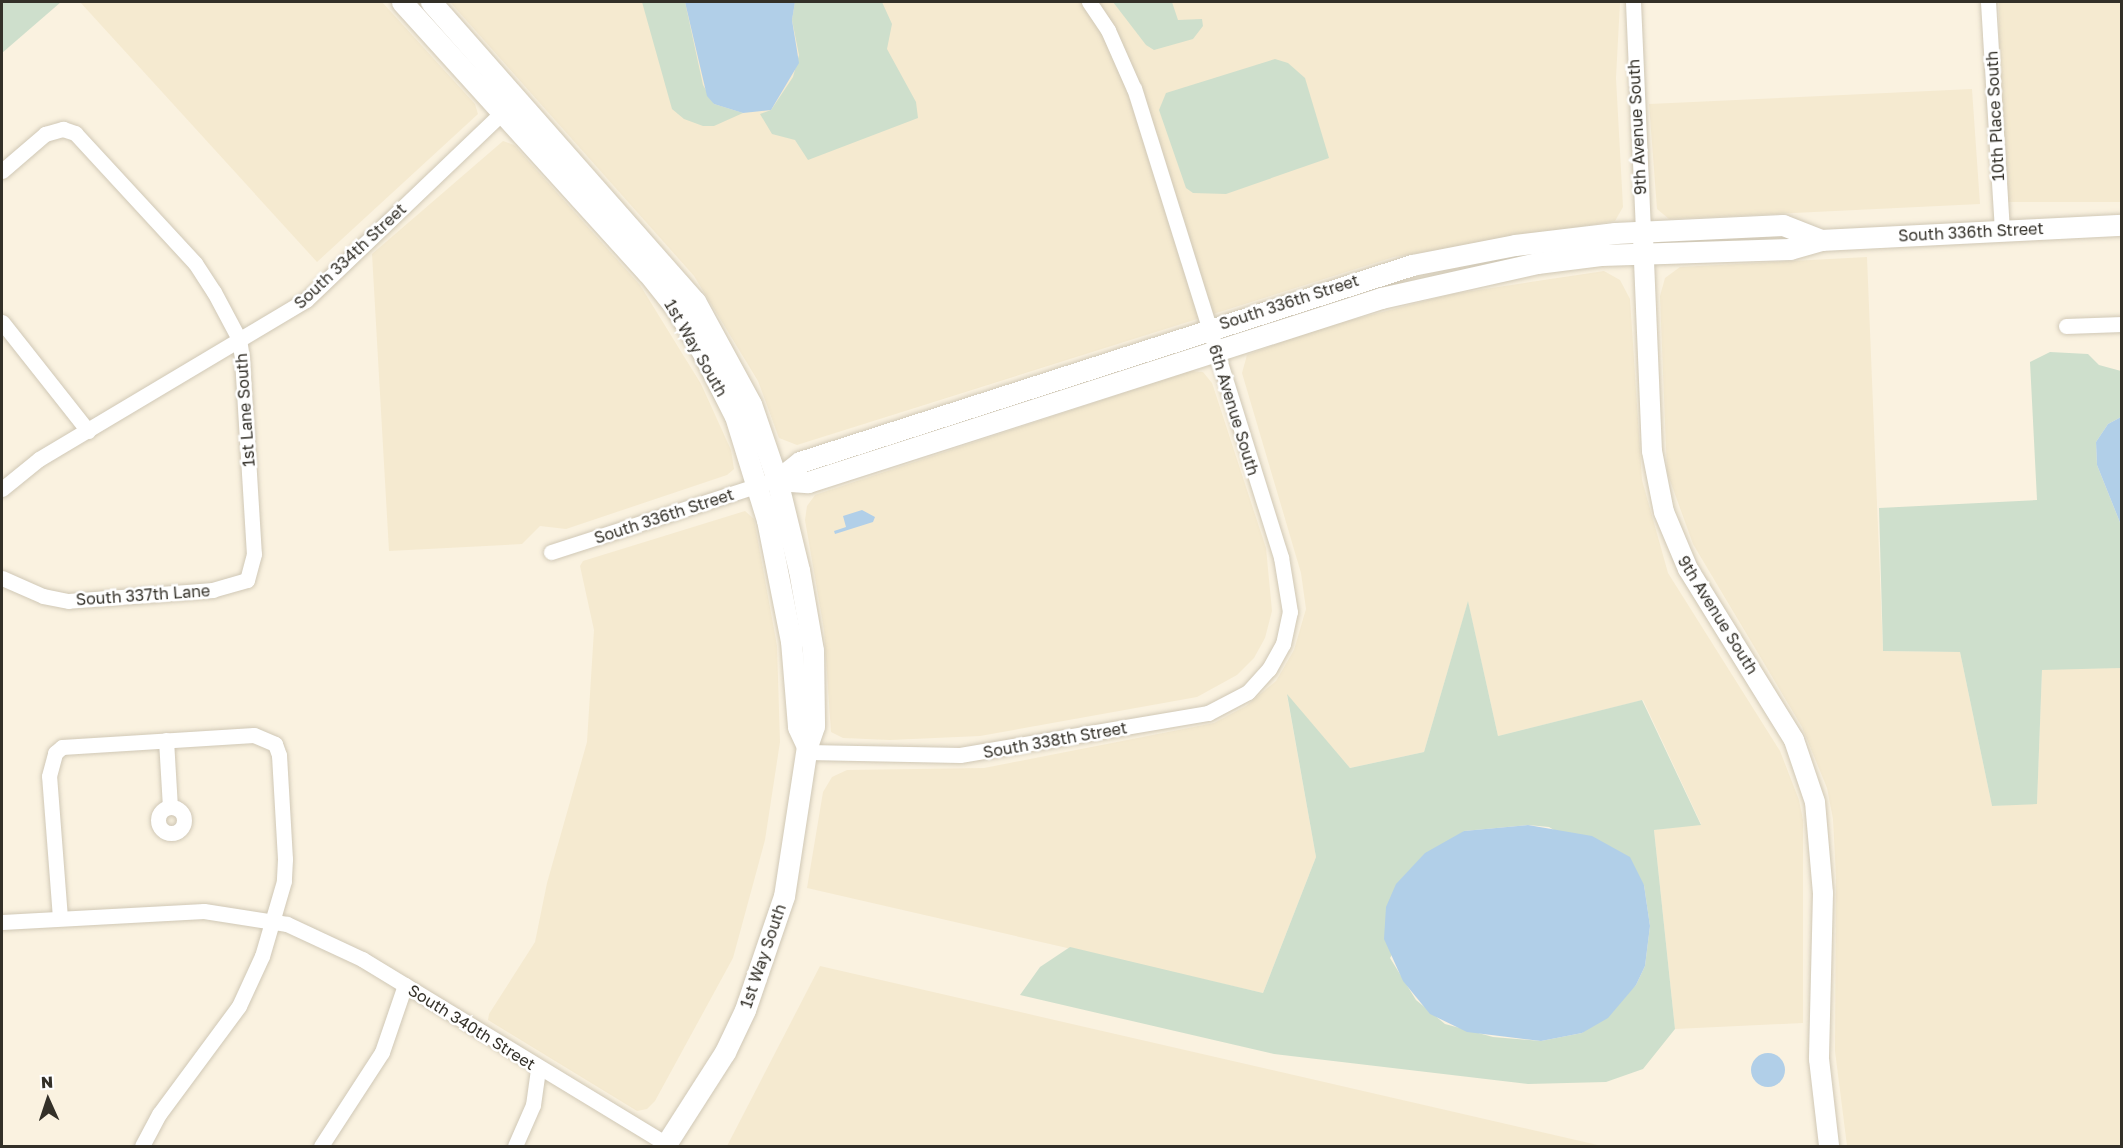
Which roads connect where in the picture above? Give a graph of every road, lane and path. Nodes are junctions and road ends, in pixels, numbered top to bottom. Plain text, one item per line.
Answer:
1 (402, 2) edge
2 (430, 2) edge
3 (1089, 2) edge
4 (1633, 2) edge
5 (1988, 2) edge
6 (502, 113) junction
7 (2, 171) edge
8 (2121, 225) edge
9 (2002, 231) junction
10 (1643, 232) junction
11 (1821, 240) junction
12 (1644, 254) junction
13 (2, 322) edge
14 (2121, 324) edge
15 (2066, 327) dead end
16 (1208, 328) junction
17 (239, 339) junction
18 (1215, 350) junction
19 (88, 431) junction
20 (767, 483) junction
21 (2, 489) edge
22 (551, 552) dead end
23 (249, 577) joint
24 (2, 578) edge
25 (1278, 655) joint
26 (166, 740) junction
27 (807, 749) junction
28 (170, 807) dead end
29 (60, 918) junction
30 (272, 920) junction
31 (2, 922) edge
32 (405, 985) junction
33 (538, 1068) junction
34 (666, 1145) edge
35 (142, 1146) edge
36 (321, 1146) edge
37 (514, 1146) edge
38 (1829, 1146) edge

1 - 6 main road, 1st Way South
2 - 20 main road, 1st Way South
3 - 16 street, 6th Avenue South
4 - 10 street, 9th Avenue South
5 - 9 street, 10th Place South
6 - 17 street, South 334th Street
6 - 20 main road, 1st Way South
7 - 17 street, 1st Lane South
8 - 9 main road, South 336th Street
9 - 11 main road, South 336th Street
10 - 11 main road, South 336th Street
10 - 12 street, 9th Avenue South
10 - 16 main road, South 336th Street
11 - 12 main road, South 336th Street
12 - 18 main road, South 336th Street
12 - 38 street, 9th Avenue South
13 - 19 street
14 - 15 street
16 - 18 street, 6th Avenue South
16 - 20 main road, South 336th Street
17 - 19 street, South 334th Street
17 - 23 street, 1st Lane South
18 - 20 main road, South 336th Street
18 - 25 street, 6th Avenue South
19 - 21 street, South 334th Street
20 - 22 street, South 336th Street
20 - 27 main road, 1st Way South
23 - 24 street, South 337th Lane
25 - 27 street, South 338th Street
26 - 28 street
26 - 29 street
26 - 30 street
27 - 34 main road, 1st Way South
29 - 30 street, South 340th Street
29 - 31 street, South 340th Street
30 - 32 street, South 340th Street
30 - 35 street
32 - 33 street, South 340th Street
32 - 36 street
33 - 34 street, South 340th Street
33 - 37 street

